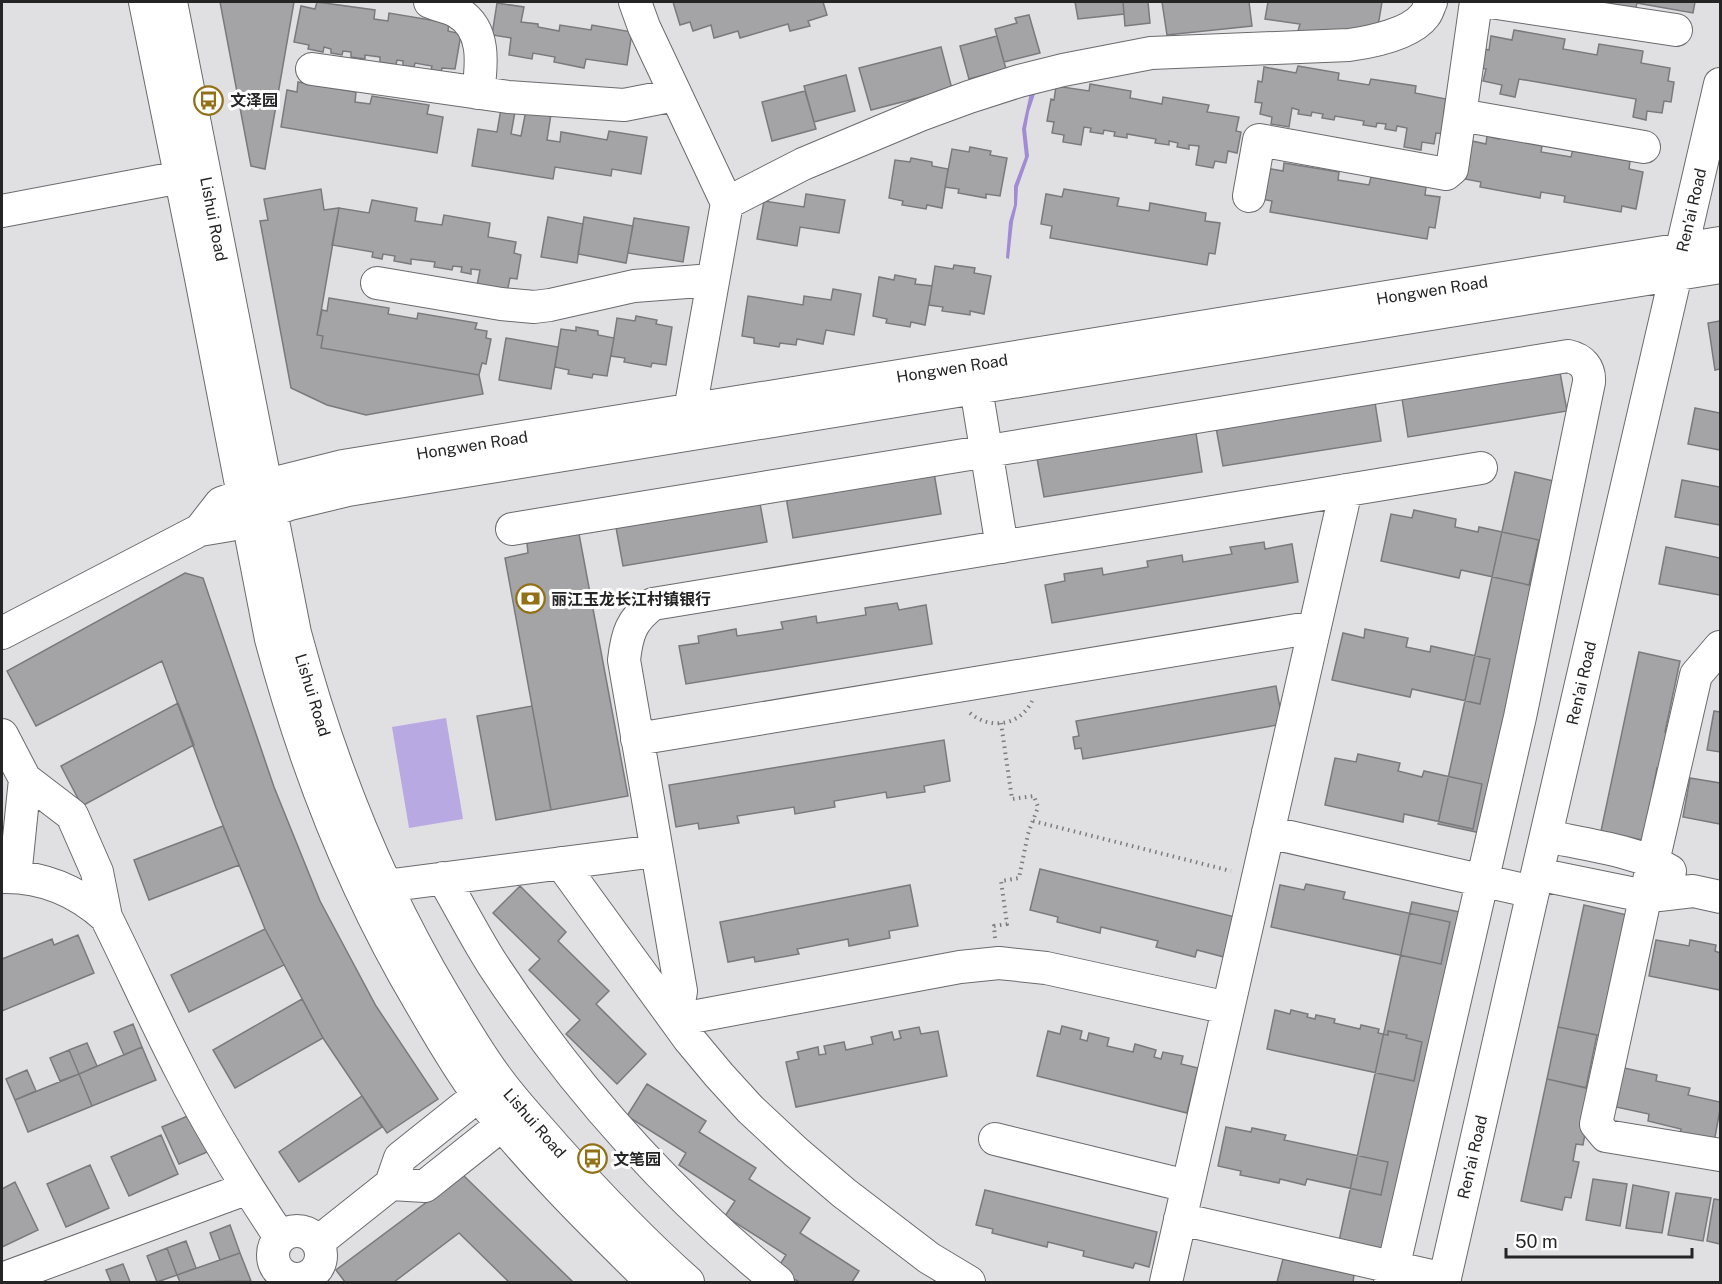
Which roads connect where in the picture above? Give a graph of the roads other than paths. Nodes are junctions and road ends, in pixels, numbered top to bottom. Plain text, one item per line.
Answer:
1 (145, 2) edge
2 (171, 2) edge
3 (430, 2) edge
4 (635, 2) edge
5 (1431, 2) edge
6 (1476, 2) edge
7 (1490, 2) edge
8 (1676, 30) dead end
9 (312, 69) dead end
10 (1720, 84) edge
11 (478, 93) junction
12 (675, 95) junction
13 (1460, 115) junction
14 (1644, 147) dead end
15 (181, 177) junction
16 (1249, 196) dead end
17 (727, 203) junction
18 (2, 211) edge
19 (1720, 243) edge
20 (1679, 262) junction
21 (1720, 267) edge
22 (713, 280) junction
23 (377, 283) dead end
24 (976, 388) junction
25 (690, 410) junction
26 (986, 452) junction
27 (1481, 468) dead end
28 (1346, 490) junction
29 (256, 503) junction
30 (512, 529) dead end
31 (1002, 547) junction
32 (1315, 627) junction
33 (2, 633) edge
34 (1720, 647) edge
35 (2, 735) edge
36 (637, 739) junction
37 (25, 779) junction
38 (1268, 832) junction
39 (1546, 836) junction
40 (656, 851) junction
41 (1653, 862) junction
42 (561, 863) junction
43 (8, 877) edge
44 (443, 878) junction
45 (1482, 880) junction
46 (1535, 883) junction
47 (385, 886) junction
48 (1646, 894) junction
49 (1707, 894) edge
50 (106, 917) junction
51 (1228, 1008) junction
52 (676, 1020) junction
53 (479, 1095) junction
54 (503, 1124) junction
55 (995, 1139) dead end
56 (1720, 1155) edge
57 (391, 1184) junction
58 (1187, 1186) junction
59 (248, 1188) junction
60 (1180, 1219) junction
61 (280, 1238) junction
62 (318, 1242) junction
63 (1392, 1275) edge
64 (2, 1279) edge
65 (298, 1279) edge
66 (1444, 1281) edge
67 (652, 1282) edge
68 (688, 1282) edge
69 (778, 1282) edge
70 (969, 1282) edge
71 (1166, 1282) edge

1 - 15 street, Lishui Road
2 - 29 street, Lishui Road
3 - 11 street
4 - 12 street
5 - 17 street
6 - 13 street
7 - 8 street
9 - 11 street
10 - 20 street, Ren'ai Road
11 - 12 street
12 - 17 street
13 - 14 street
13 - 16 street
15 - 18 street
15 - 29 street, Lishui Road
17 - 22 street
19 - 20 street, Hongwen Road
20 - 21 street, Hongwen Road
20 - 24 street, Hongwen Road
20 - 25 street, Hongwen Road
20 - 39 street, Ren'ai Road
22 - 23 street
22 - 25 street
24 - 26 street
24 - 29 street, Hongwen Road
25 - 29 street, Hongwen Road
26 - 30 street
26 - 31 street
26 - 45 street
27 - 28 street
28 - 31 street
28 - 32 street
29 - 33 street, Hongwen Road
29 - 47 street, Lishui Road
29 - 53 street, Lishui Road
31 - 36 street
32 - 36 street
32 - 38 street
34 - 41 street
35 - 37 street
36 - 40 street
37 - 43 street
37 - 50 street
38 - 45 street
38 - 51 street
39 - 41 street
39 - 46 street, Ren'ai Road
40 - 42 street
40 - 52 street
41 - 48 street
41 - 49 street
42 - 44 street
42 - 52 street
43 - 50 street
44 - 47 street
44 - 69 street
45 - 46 street
45 - 63 street
46 - 48 street
46 - 66 street, Ren'ai Road
47 - 68 street, Lishui Road
48 - 49 street
48 - 56 street
50 - 59 street
51 - 52 street
51 - 58 street
52 - 70 street
53 - 54 street, Lishui Road
53 - 57 street
54 - 57 street
54 - 67 street, Lishui Road
55 - 58 street
57 - 62 street
58 - 60 street
59 - 61 street
59 - 64 street
60 - 63 street
60 - 71 street
61 - 62 street
61 - 65 street
62 - 65 street
63 - 66 street

